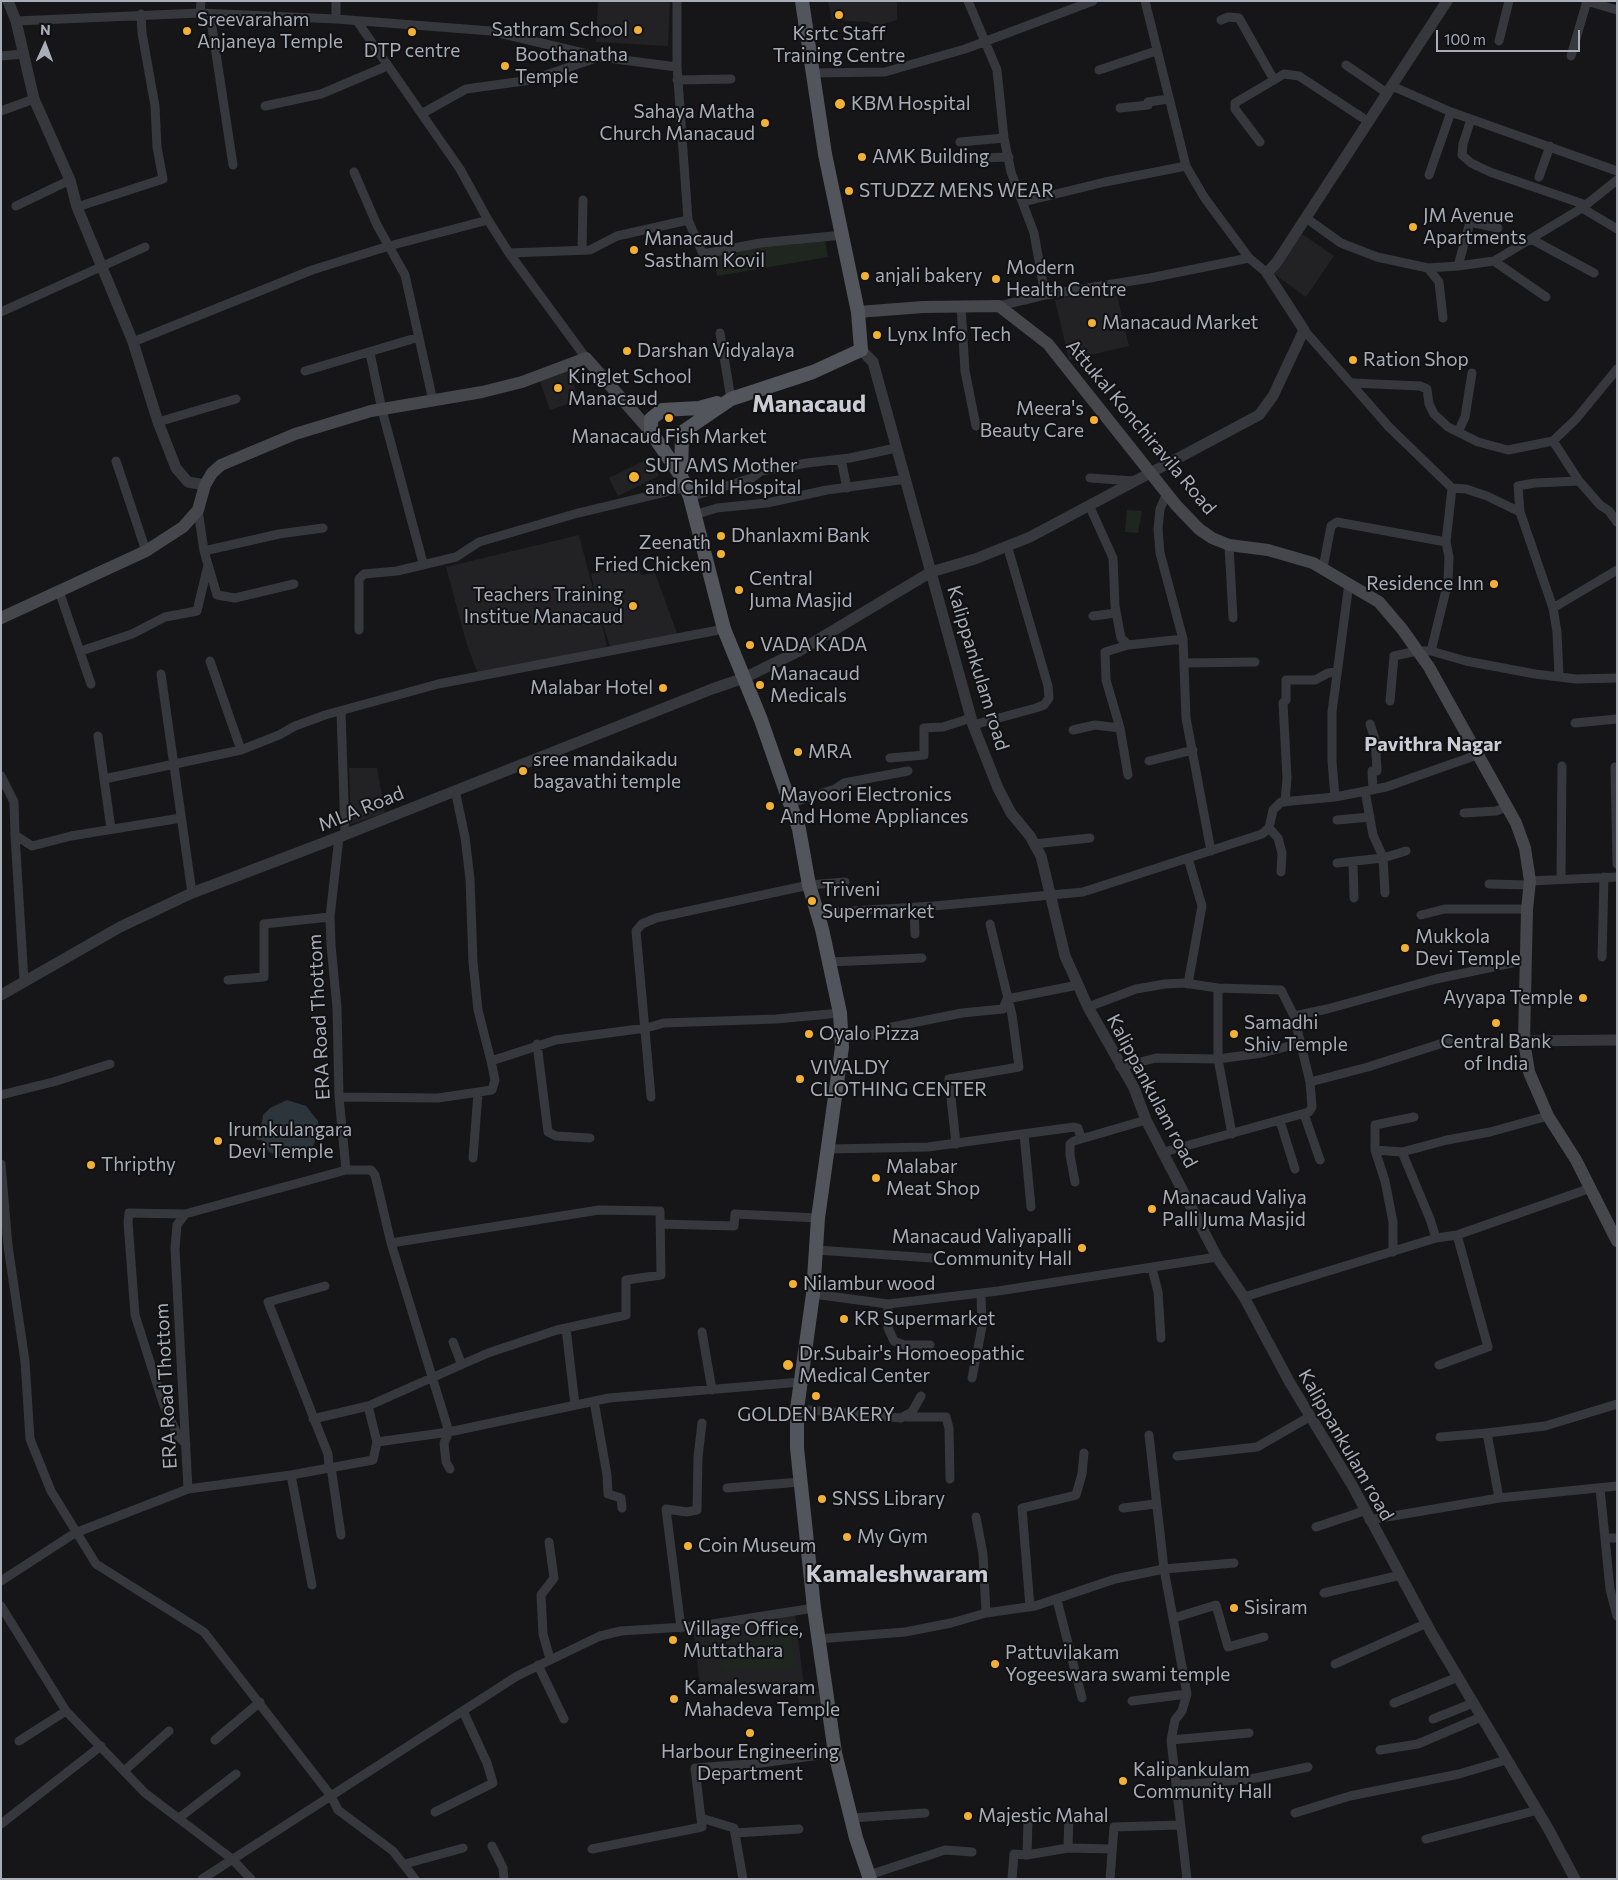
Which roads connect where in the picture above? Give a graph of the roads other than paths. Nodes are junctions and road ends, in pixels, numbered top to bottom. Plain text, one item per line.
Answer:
1 (8, 1) edge
2 (201, 1) edge
3 (336, 1) edge
4 (677, 1) edge
5 (802, 1) edge
6 (968, 1) edge
7 (1094, 1) edge
8 (1145, 1) edge
9 (1447, 1) edge
10 (1509, 1) edge
11 (1587, 1) edge
12 (1617, 10) edge
13 (200, 13) junction
14 (141, 14) junction
15 (210, 14) junction
16 (336, 19) junction
17 (1221, 20) dead end
18 (357, 21) junction
19 (16, 22) junction
20 (1499, 41) dead end
21 (986, 42) junction
22 (1156, 51) junction
23 (22, 54) junction
24 (1, 56) edge
25 (1571, 56) dead end
26 (600, 57) junction
27 (1346, 65) dead end
28 (387, 66) junction
29 (676, 67) junction
30 (1099, 70) dead end
31 (813, 73) junction
32 (731, 79) dead end
33 (677, 80) junction
34 (1274, 80) junction
35 (1389, 90) junction
36 (34, 99) junction
37 (1168, 99) junction
38 (265, 106) dead end
39 (1120, 108) dead end
40 (1, 111) edge
41 (1451, 112) junction
42 (423, 113) junction
43 (1471, 119) junction
44 (1369, 122) junction
45 (1004, 138) junction
46 (960, 142) dead end
47 (1260, 142) dead end
48 (1550, 146) junction
49 (1008, 157) junction
50 (947, 159) dead end
51 (233, 165) dead end
52 (1186, 166) junction
53 (1617, 170) edge
54 (354, 172) dead end
55 (1428, 175) dead end
56 (1539, 177) dead end
57 (70, 180) junction
58 (1617, 180) edge
59 (583, 200) dead end
60 (1023, 202) junction
61 (16, 206) dead end
62 (77, 207) junction
63 (1584, 207) junction
64 (1306, 218) junction
65 (488, 220) junction
66 (688, 220) junction
67 (1498, 228) dead end
68 (1617, 229) edge
69 (843, 235) junction
70 (1532, 239) junction
71 (389, 246) junction
72 (146, 247) dead end
73 (582, 250) junction
74 (509, 253) junction
75 (1249, 258) junction
76 (1494, 261) junction
77 (1458, 266) junction
78 (103, 267) junction
79 (1428, 268) junction
80 (1267, 273) junction
81 (1594, 273) dead end
82 (1045, 295) junction
83 (1546, 297) dead end
84 (961, 306) junction
85 (999, 306) junction
86 (1, 312) edge
87 (858, 312) junction
88 (1443, 318) dead end
89 (1304, 330) junction
90 (720, 333) dead end
91 (419, 337) junction
92 (133, 342) junction
93 (861, 350) junction
94 (370, 353) junction
95 (586, 358) junction
96 (1617, 369) edge
97 (305, 371) dead end
98 (1472, 373) dead end
99 (1352, 383) junction
100 (236, 399) dead end
101 (731, 399) junction
102 (433, 401) junction
103 (382, 410) junction
104 (631, 410) junction
105 (668, 410) junction
106 (158, 422) junction
107 (976, 426) dead end
108 (1458, 432) junction
109 (683, 433) junction
110 (653, 436) junction
111 (1553, 441) junction
112 (896, 448) junction
113 (841, 459) junction
114 (116, 461) dead end
115 (1151, 473) junction
116 (1090, 478) dead end
117 (906, 479) junction
118 (1134, 481) junction
119 (1579, 481) junction
120 (205, 485) junction
121 (685, 487) junction
122 (847, 488) junction
123 (1452, 488) junction
124 (1167, 493) junction
125 (1089, 505) junction
126 (198, 510) junction
127 (1520, 512) junction
128 (694, 515) junction
129 (1617, 522) edge
130 (323, 528) dead end
131 (1446, 542) junction
132 (1007, 545) junction
133 (1229, 545) junction
134 (146, 551) junction
135 (204, 551) junction
136 (423, 563) junction
137 (208, 566) junction
138 (1323, 568) junction
139 (1617, 570) edge
140 (931, 572) junction
141 (1349, 583) junction
142 (294, 584) dead end
143 (59, 591) junction
144 (1553, 608) junction
145 (1116, 613) junction
146 (1093, 616) dead end
147 (1, 618) edge
148 (1233, 618) dead end
149 (724, 628) junction
150 (360, 630) dead end
151 (1183, 639) junction
152 (1128, 645) junction
153 (81, 651) junction
154 (1417, 651) junction
155 (1431, 651) junction
156 (210, 661) dead end
157 (1255, 662) dead end
158 (1184, 663) junction
159 (1337, 672) junction
160 (161, 674) dead end
161 (1559, 677) junction
162 (744, 678) junction
163 (1617, 678) edge
164 (91, 684) dead end
165 (1390, 702) dead end
166 (341, 712) junction
167 (1617, 719) edge
168 (972, 722) junction
169 (1574, 723) dead end
170 (1370, 724) dead end
171 (1120, 728) junction
172 (1072, 730) dead end
173 (98, 736) dead end
174 (240, 750) junction
175 (1193, 750) junction
176 (1477, 755) junction
177 (890, 758) dead end
178 (1149, 761) dead end
179 (174, 764) junction
180 (1562, 766) dead end
181 (1614, 767) dead end
182 (908, 771) dead end
183 (1128, 775) dead end
184 (1, 776) edge
185 (104, 779) junction
186 (455, 790) junction
187 (1369, 790) junction
188 (1335, 797) junction
189 (1285, 802) junction
190 (791, 803) junction
191 (1507, 807) junction
192 (1464, 813) dead end
193 (1370, 817) junction
194 (181, 818) junction
195 (1337, 820) dead end
196 (1269, 828) junction
197 (111, 829) junction
198 (15, 835) junction
199 (342, 835) junction
200 (1090, 838) dead end
201 (1034, 844) junction
202 (1211, 851) junction
203 (1406, 851) dead end
204 (1188, 858) junction
205 (1383, 858) junction
206 (1353, 861) junction
207 (1337, 863) dead end
208 (1617, 864) edge
209 (1281, 872) dead end
210 (1604, 877) junction
211 (1617, 877) edge
212 (1561, 879) junction
213 (845, 882) dead end
214 (1530, 883) junction
215 (1488, 884) dead end
216 (809, 885) junction
217 (192, 893) junction
218 (1385, 893) dead end
219 (1050, 896) junction
220 (1354, 898) dead end
221 (914, 907) junction
222 (1527, 909) junction
223 (818, 913) junction
224 (1421, 915) dead end
225 (330, 917) junction
226 (990, 924) dead end
227 (915, 934) dead end
228 (1602, 957) dead end
229 (922, 958) dead end
230 (1526, 960) junction
231 (830, 962) junction
232 (228, 980) dead end
233 (24, 981) junction
234 (1188, 984) junction
235 (1078, 985) junction
236 (1218, 988) junction
237 (1, 995) edge
238 (1007, 999) junction
239 (1088, 1007) junction
240 (840, 1013) junction
241 (1294, 1016) junction
242 (646, 1028) junction
243 (842, 1035) junction
244 (1524, 1040) junction
245 (1617, 1040) edge
246 (1449, 1041) dead end
247 (1301, 1043) junction
248 (537, 1044) junction
249 (1218, 1059) junction
250 (491, 1061) junction
251 (110, 1064) dead end
252 (1120, 1067) junction
253 (1310, 1082) junction
254 (478, 1092) junction
255 (1, 1095) edge
256 (339, 1097) junction
257 (651, 1097) dead end
258 (1304, 1114) junction
259 (1548, 1116) junction
260 (1414, 1117) dead end
261 (1146, 1120) junction
262 (1280, 1121) junction
263 (1024, 1134) junction
264 (1232, 1134) junction
265 (590, 1138) dead end
266 (1081, 1138) junction
267 (956, 1144) junction
268 (829, 1149) junction
269 (1375, 1150) junction
270 (1164, 1152) junction
271 (1402, 1152) junction
272 (473, 1158) dead end
273 (1320, 1160) dead end
274 (1, 1164) edge
275 (1295, 1169) dead end
276 (346, 1170) junction
277 (1075, 1182) dead end
278 (1591, 1188) junction
279 (1031, 1207) dead end
280 (185, 1214) junction
281 (818, 1218) junction
282 (660, 1224) junction
283 (1456, 1234) junction
284 (1436, 1238) junction
285 (1617, 1241) edge
286 (390, 1244) junction
287 (816, 1250) junction
288 (1393, 1252) junction
289 (1218, 1257) junction
290 (932, 1258) dead end
291 (1152, 1268) junction
292 (325, 1286) dead end
293 (981, 1293) junction
294 (813, 1294) junction
295 (1244, 1297) junction
296 (888, 1304) junction
297 (566, 1328) junction
298 (702, 1332) dead end
299 (1161, 1338) dead end
300 (453, 1342) dead end
301 (930, 1345) dead end
302 (461, 1363) junction
303 (1439, 1365) dead end
304 (432, 1378) junction
305 (972, 1378) dead end
306 (801, 1382) junction
307 (712, 1390) junction
308 (921, 1396) dead end
309 (594, 1402) junction
310 (1617, 1404) edge
311 (574, 1405) junction
312 (368, 1406) junction
313 (797, 1410) junction
314 (1311, 1416) junction
315 (906, 1417) junction
316 (314, 1419) junction
317 (702, 1423) dead end
318 (449, 1432) junction
319 (1487, 1433) junction
320 (1149, 1435) dead end
321 (1440, 1437) dead end
322 (377, 1442) junction
323 (186, 1444) junction
324 (1084, 1452) dead end
325 (1177, 1456) dead end
326 (330, 1467) junction
327 (450, 1469) dead end
328 (292, 1475) junction
329 (950, 1479) dead end
330 (800, 1482) junction
331 (1617, 1486) edge
332 (727, 1488) dead end
333 (1600, 1488) junction
334 (188, 1489) junction
335 (1499, 1498) junction
336 (1156, 1504) junction
337 (622, 1508) dead end
338 (1123, 1508) dead end
339 (1367, 1515) junction
340 (976, 1517) dead end
341 (1316, 1527) dead end
342 (76, 1533) junction
343 (342, 1535) dead end
344 (1606, 1538) junction
345 (1617, 1538) edge
346 (549, 1542) dead end
347 (1234, 1563) dead end
348 (1164, 1569) junction
349 (1401, 1575) junction
350 (1613, 1576) edge
351 (1, 1581) edge
352 (312, 1585) dead end
353 (1324, 1593) dead end
354 (1056, 1600) junction
355 (1, 1606) edge
356 (1030, 1606) junction
357 (814, 1608) junction
358 (986, 1613) junction
359 (1617, 1616) edge
360 (1174, 1618) junction
361 (1426, 1623) junction
362 (681, 1628) junction
363 (1264, 1637) dead end
364 (818, 1639) junction
365 (550, 1659) junction
366 (1335, 1664) dead end
367 (538, 1665) junction
368 (1458, 1677) junction
369 (1186, 1694) junction
370 (1082, 1698) dead end
371 (1132, 1701) dead end
372 (260, 1702) junction
373 (1394, 1703) dead end
374 (1473, 1703) junction
375 (66, 1711) junction
376 (463, 1711) junction
377 (1481, 1717) junction
378 (564, 1719) dead end
379 (1433, 1719) dead end
380 (169, 1730) dead end
381 (1248, 1733) dead end
382 (215, 1740) dead end
383 (1171, 1740) junction
384 (19, 1741) dead end
385 (101, 1746) junction
386 (1380, 1750) dead end
387 (835, 1753) junction
388 (1506, 1760) junction
389 (1308, 1767) dead end
390 (124, 1771) junction
391 (236, 1774) dead end
392 (1177, 1785) junction
393 (331, 1796) junction
394 (1538, 1810) junction
395 (435, 1812) dead end
396 (1069, 1812) dead end
397 (925, 1813) dead end
398 (1295, 1813) dead end
399 (179, 1818) junction
400 (851, 1818) junction
401 (1028, 1820) dead end
402 (701, 1823) junction
403 (1, 1824) edge
404 (1180, 1825) junction
405 (799, 1830) dead end
406 (735, 1833) junction
407 (1426, 1839) dead end
408 (492, 1846) dead end
409 (463, 1848) dead end
410 (1068, 1848) junction
411 (592, 1849) dead end
412 (1112, 1849) junction
413 (972, 1852) dead end
414 (1027, 1854) junction
415 (232, 1859) junction
416 (405, 1864) junction
417 (869, 1877) edge
418 (202, 1879) edge
419 (251, 1879) edge
420 (415, 1879) edge
421 (504, 1879) edge
422 (743, 1879) edge
423 (1012, 1879) edge
424 (1110, 1879) edge
425 (1187, 1879) edge
426 (1575, 1879) edge

1 - 19 street
2 - 13 street
3 - 16 street
4 - 29 street
5 - 31 main road
6 - 21 street
7 - 21 street
8 - 22 street
9 - 35 street
10 - 20 street
11 - 12 street
11 - 25 street
13 - 14 street
13 - 15 street
14 - 19 street
14 - 62 street
15 - 16 street
15 - 51 street
16 - 18 street
17 - 34 street
18 - 26 street
18 - 28 street
19 - 23 street
21 - 31 street
21 - 45 street
22 - 30 street
22 - 37 street
23 - 24 street
23 - 36 street
26 - 29 street
26 - 42 street
27 - 35 street
28 - 38 street
28 - 42 street
29 - 33 street
31 - 69 main road
32 - 33 street
33 - 66 street
34 - 44 street
34 - 47 street
35 - 41 street
35 - 44 street
36 - 40 street
36 - 57 street
37 - 39 street
37 - 52 street
41 - 43 street
41 - 55 street
42 - 65 street
43 - 48 street
43 - 63 street
44 - 64 street
45 - 46 street
45 - 49 street
48 - 53 street
48 - 56 street
49 - 50 street
49 - 60 street
52 - 60 street
52 - 75 street
54 - 71 street
57 - 61 street
57 - 62 street
58 - 63 street
59 - 73 street
60 - 82 street
62 - 78 street
63 - 68 street
63 - 70 street
64 - 79 street
64 - 80 street
65 - 71 street
65 - 74 street
66 - 69 street
66 - 73 street
67 - 77 street
69 - 87 main road
70 - 76 street
70 - 81 street
71 - 91 street
71 - 92 street
72 - 78 street
73 - 74 street
74 - 95 street
75 - 80 street
75 - 82 street
76 - 77 street
76 - 83 street
77 - 79 street
78 - 86 street
78 - 92 street
79 - 88 street
80 - 89 street
82 - 85 street
84 - 85 main road
84 - 87 main road
84 - 107 street
85 - 115 main road, Attukal Konchiravila Road
87 - 93 main road
89 - 99 street
89 - 115 street, MLA Road
90 - 101 street
91 - 94 street
91 - 102 street
92 - 106 street
93 - 101 main road
93 - 112 street, Kalippankulam road
94 - 97 street
94 - 103 street
95 - 102 main road
95 - 104 main road
96 - 111 street
98 - 108 street
99 - 108 street
99 - 123 street
100 - 106 street
101 - 105 main road
101 - 109 main road
102 - 103 main road
103 - 120 main road
103 - 136 street
104 - 105 main road
104 - 110 main road
105 - 109 main road
105 - 110 main road
106 - 120 street
108 - 111 street
109 - 110 main road
109 - 121 main road
110 - 121 main road
111 - 119 street
112 - 113 street
112 - 117 street, Kalippankulam road
113 - 121 street
113 - 122 street
114 - 134 street
115 - 118 street, MLA Road
115 - 124 main road, Attukal Konchiravila Road
116 - 118 street
117 - 122 street
117 - 140 street, Kalippankulam road
118 - 125 street, MLA Road
119 - 127 street
119 - 129 street
120 - 126 main road
121 - 128 main road
121 - 136 street
122 - 128 street
123 - 127 street
123 - 131 street
124 - 133 main road, Attukal Konchiravila Road
124 - 151 street
125 - 132 street, MLA Road
125 - 145 street
126 - 134 main road
126 - 135 street
127 - 144 street
128 - 149 main road
130 - 135 street
131 - 138 street
131 - 155 street
132 - 140 street, MLA Road
132 - 168 street
133 - 138 main road, Attukal Konchiravila Road
133 - 148 street
134 - 143 main road
135 - 137 street
136 - 150 street
137 - 142 street
137 - 153 street
138 - 141 main road, Attukal Konchiravila Road
139 - 144 street
140 - 162 street, MLA Road
140 - 168 street, Kalippankulam road
141 - 154 main road, Attukal Konchiravila Road
141 - 159 street
143 - 147 main road
143 - 153 street
144 - 161 street
145 - 146 street
145 - 152 street
149 - 162 main road
149 - 166 street
151 - 152 street
151 - 158 street
152 - 171 street
153 - 164 street
154 - 155 street
154 - 165 street
154 - 176 main road, Attukal Konchiravila Road
155 - 161 street
156 - 174 street
157 - 158 street
158 - 175 street
159 - 188 street
159 - 189 street
160 - 179 street
161 - 163 street
162 - 186 street, MLA Road
162 - 190 main road
166 - 174 street
166 - 199 street, ERA Road Thottom
167 - 169 street
168 - 177 street
168 - 201 street, Kalippankulam road
170 - 187 street
171 - 172 street
171 - 183 street
173 - 185 street
174 - 179 street
175 - 178 street
175 - 202 street
176 - 187 street
176 - 191 main road, Attukal Konchiravila Road
179 - 185 street
179 - 194 street
180 - 212 street
181 - 208 street
182 - 190 street
184 - 198 street
185 - 197 street
186 - 199 street, MLA Road
186 - 250 street
187 - 188 street
187 - 193 street
188 - 189 street
189 - 196 street
190 - 216 main road
191 - 192 street
191 - 214 main road, Attukal Konchiravila Road
193 - 195 street
193 - 205 street
194 - 197 street
194 - 217 street
196 - 202 street
196 - 209 street
197 - 198 street
198 - 233 street
199 - 217 street, MLA Road
199 - 225 street, ERA Road Thottom
200 - 201 street
201 - 219 street, Kalippankulam road
202 - 204 street
203 - 205 street
204 - 219 street
204 - 234 street
205 - 206 street
205 - 218 street
206 - 207 street
206 - 220 street
210 - 211 street
210 - 212 street
210 - 228 street
212 - 214 street
213 - 216 street
214 - 215 street
214 - 222 main road, Attukal Konchiravila Road
216 - 223 main road
216 - 242 street
217 - 233 street, MLA Road
219 - 221 street
219 - 235 street, Kalippankulam road
221 - 223 street
221 - 227 street
222 - 224 street
222 - 230 main road, Attukal Konchiravila Road
223 - 231 main road
225 - 232 street
225 - 256 street, ERA Road Thottom
226 - 238 street
229 - 231 street
230 - 241 street
230 - 244 main road, Attukal Konchiravila Road
231 - 240 main road
233 - 237 street, MLA Road
234 - 236 street
234 - 239 street
235 - 238 street
235 - 239 street, Kalippankulam road
236 - 241 street
236 - 249 street
238 - 243 street
238 - 267 street
239 - 252 street, Kalippankulam road
240 - 242 street
240 - 243 main road
241 - 247 street
242 - 248 street
242 - 257 street
243 - 268 main road
244 - 245 street
244 - 259 main road, Attukal Konchiravila Road
246 - 253 street
247 - 249 street
247 - 253 street
248 - 250 street
248 - 265 street
249 - 252 street
249 - 264 street
250 - 254 street
251 - 255 street
252 - 261 street, Kalippankulam road
253 - 258 street
254 - 256 street
254 - 272 street
256 - 276 street, ERA Road Thottom
258 - 262 street
258 - 273 street
259 - 271 street
259 - 278 main road, Attukal Konchiravila Road
260 - 269 street
261 - 266 street
261 - 270 street, Kalippankulam road
262 - 264 street
262 - 275 street
263 - 266 street
263 - 267 street
263 - 279 street
264 - 270 street
266 - 277 street
267 - 268 street
268 - 281 main road
269 - 271 street
269 - 288 street
270 - 289 street, Kalippankulam road
271 - 284 street
274 - 342 street
276 - 280 street
276 - 286 street
278 - 283 street
278 - 285 main road, Attukal Konchiravila Road
280 - 323 street, ERA Road Thottom
280 - 323 street
281 - 282 street
281 - 287 main road
282 - 286 street
282 - 297 street
283 - 284 street
283 - 303 street
284 - 288 street
286 - 304 street
287 - 290 street
287 - 294 main road
288 - 295 street
289 - 291 street
289 - 295 street, Kalippankulam road
291 - 293 street
291 - 299 street
292 - 316 street
293 - 296 street
293 - 305 street
294 - 296 street
294 - 306 main road
295 - 314 street, Kalippankulam road
296 - 301 street
297 - 302 street
297 - 311 street
298 - 307 street
300 - 302 street
302 - 304 street
304 - 312 street
304 - 318 street
306 - 307 street
306 - 313 main road
307 - 309 street
308 - 315 street
309 - 311 street
309 - 337 street
310 - 319 street
311 - 318 street
312 - 316 street
312 - 322 street
313 - 315 street
313 - 330 main road
314 - 325 street
314 - 339 street, Kalippankulam road
315 - 329 street
316 - 326 street
317 - 362 street
318 - 322 street
318 - 327 street
319 - 321 street
319 - 335 street
320 - 336 street
322 - 326 street
323 - 334 street, ERA Road Thottom
324 - 356 street
326 - 328 street
326 - 343 street
328 - 334 street
328 - 352 street
330 - 332 street
330 - 357 main road
331 - 333 street
333 - 335 street
333 - 344 street
334 - 342 street
335 - 339 street
336 - 338 street
336 - 348 street
339 - 341 street
339 - 349 street, Kalippankulam road
340 - 358 street
342 - 351 street
342 - 372 street
344 - 345 street
344 - 350 street
346 - 365 street
347 - 348 street
348 - 354 street
348 - 360 street
349 - 353 street
349 - 361 street, Kalippankulam road
350 - 359 street
354 - 356 street
354 - 370 street
355 - 375 street
356 - 358 street
357 - 362 street
357 - 364 main road
358 - 364 street
360 - 363 street
360 - 369 street
361 - 366 street
361 - 368 street, Kalippankulam road
362 - 365 street
364 - 387 main road
365 - 367 street
367 - 376 street
367 - 378 street
368 - 373 street
368 - 374 street, Kalippankulam road
369 - 371 street
369 - 383 street
372 - 382 street
372 - 393 street
374 - 377 street, Kalippankulam road
374 - 379 street
375 - 384 street
375 - 385 street
376 - 393 street
376 - 395 street
377 - 386 street
377 - 388 street, Kalippankulam road
380 - 390 street
381 - 383 street
383 - 392 street
385 - 390 street
385 - 403 street
387 - 400 main road
387 - 402 street
388 - 394 street, Kalippankulam road
388 - 398 street
389 - 392 street
390 - 399 street
391 - 399 street
392 - 404 street
393 - 415 street
393 - 416 street
394 - 407 street
394 - 426 street, Kalippankulam road
396 - 410 street
397 - 400 street
399 - 415 street
400 - 417 main road
401 - 414 street
402 - 406 street
402 - 411 street
404 - 412 street
404 - 425 street
405 - 406 street
406 - 422 street
408 - 421 street
409 - 416 street
410 - 412 street
410 - 414 street
412 - 424 street
413 - 417 street
414 - 423 street
415 - 418 street
415 - 419 street
416 - 420 street

